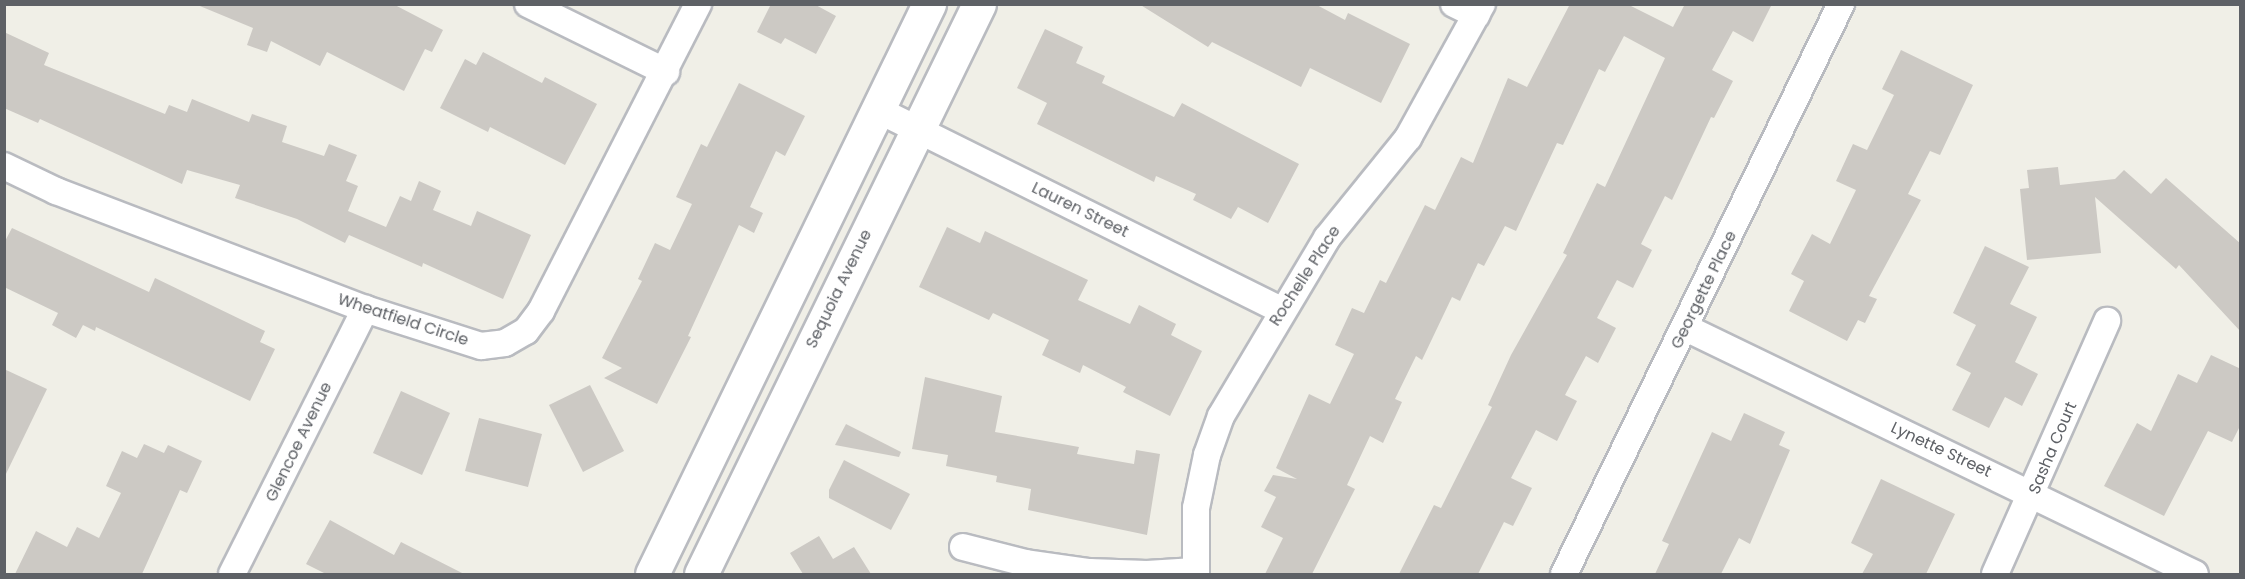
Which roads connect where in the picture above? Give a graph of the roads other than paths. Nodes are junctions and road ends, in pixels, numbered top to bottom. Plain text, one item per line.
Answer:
1 (528, 4) edge
2 (698, 4) edge
3 (929, 4) edge
4 (979, 4) edge
5 (1454, 4) edge
6 (1841, 4) edge
7 (1480, 10) edge
8 (666, 72) junction
9 (879, 110) junction
10 (917, 129) junction
11 (4, 166) edge
12 (365, 309) junction
13 (1281, 310) junction
14 (2107, 321) dead end
15 (1686, 328) junction
16 (2034, 493) junction
17 (963, 547) dead end
18 (1196, 573) edge
19 (232, 574) edge
20 (652, 574) edge
21 (701, 574) edge
22 (1564, 574) edge
23 (1995, 574) edge
24 (2195, 574) edge

1 - 8 street
2 - 8 street, Wheatfield Circle
3 - 9 main road
4 - 10 main road, Sequoia Avenue
5 - 7 street
6 - 15 street, Georgette Place
7 - 13 street, Rochelle Place
8 - 12 street, Wheatfield Circle
9 - 10 street, Lauren Street
9 - 20 main road
10 - 13 street, Lauren Street
10 - 21 main road, Sequoia Avenue
11 - 12 street, Wheatfield Circle
12 - 19 street, Glencoe Avenue
13 - 18 street, Rochelle Place
14 - 16 street, Sasha Court
15 - 16 street, Lynette Street
15 - 22 street, Georgette Place
16 - 23 street, Sasha Court
16 - 24 street, Lynette Street
17 - 18 street

